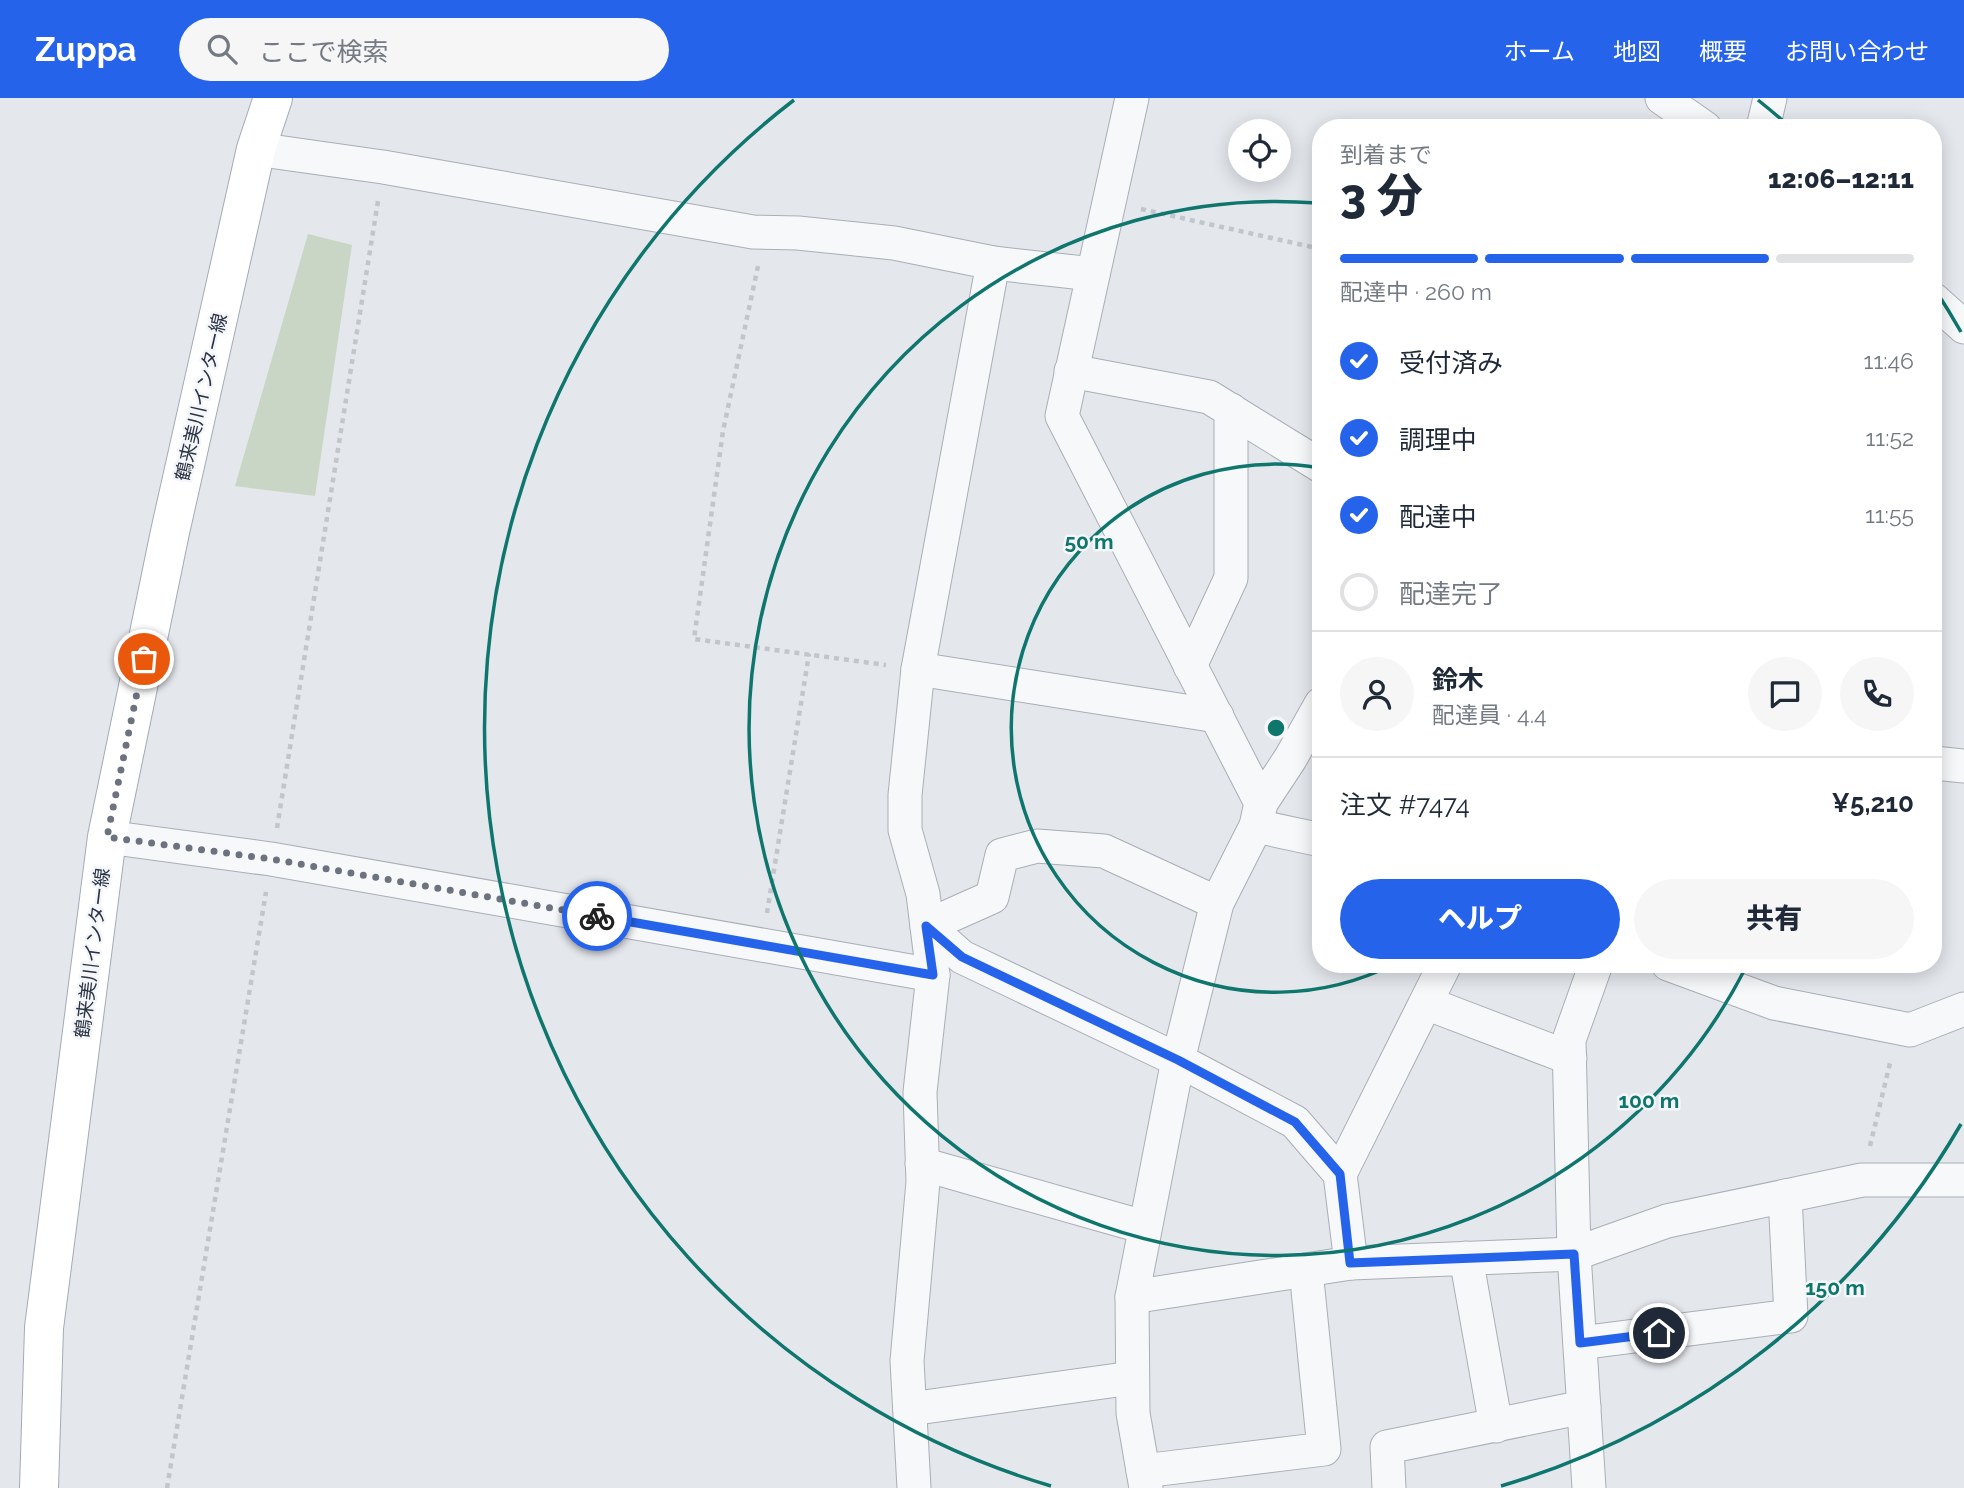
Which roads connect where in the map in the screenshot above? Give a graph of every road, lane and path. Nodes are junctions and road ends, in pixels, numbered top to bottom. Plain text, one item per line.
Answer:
1 (273, 98) edge
2 (1132, 98) edge
3 (1662, 98) edge
4 (1770, 98) edge
5 (1692, 119) edge
6 (1765, 119) edge
7 (256, 149) junction
8 (383, 167) junction
9 (1109, 202) junction
10 (766, 233) junction
11 (1312, 246) edge
12 (993, 263) junction
13 (1093, 274) junction
14 (1942, 307) edge
15 (1964, 327) edge
16 (1071, 371) junction
17 (1231, 410) junction
18 (1312, 460) edge
19 (809, 654) junction
20 (1190, 666) junction
21 (918, 669) junction
22 (1217, 716) junction
23 (1312, 720) edge
24 (1942, 764) edge
25 (1964, 766) edge
26 (1259, 814) junction
27 (107, 837) junction
28 (1312, 837) edge
29 (271, 859) junction
30 (1217, 902) junction
31 (926, 926) junction
32 (762, 945) junction
33 (1440, 973) edge
34 (1593, 973) edge
35 (1692, 973) edge
36 (933, 975) junction
37 (1426, 1003) junction
38 (1964, 1009) edge
39 (1899, 1028) junction
40 (1570, 1058) junction
41 (1178, 1060) junction
42 (922, 1164) junction
43 (1340, 1174) junction
44 (1862, 1180) junction
45 (1964, 1180) edge
46 (1785, 1196) junction
47 (1144, 1227) junction
48 (1574, 1254) junction
49 (1466, 1258) junction
50 (1350, 1263) junction
51 (1306, 1270) junction
52 (1132, 1297) junction
53 (1580, 1343) junction
54 (1132, 1378) junction
55 (1584, 1407) junction
56 (910, 1409) junction
57 (1496, 1426) junction
58 (1144, 1480) edge
59 (39, 1488) edge
60 (167, 1488) edge
61 (914, 1488) edge
62 (1389, 1488) edge
63 (1589, 1488) edge

1 - 7 main road, 鶴来美川インター線
2 - 9 street
3 - 5 street
4 - 6 street
7 - 8 street
7 - 27 main road, 鶴来美川インター線
8 - 10 street
8 - 29 path
9 - 11 path
9 - 13 street
10 - 12 street
10 - 19 path
12 - 13 street
12 - 21 street
13 - 16 street
14 - 15 street
16 - 17 street
16 - 20 street
17 - 18 street
17 - 20 street
19 - 21 path
19 - 32 path
20 - 22 street
21 - 22 street
21 - 31 street
22 - 26 street
23 - 26 street
24 - 25 street
26 - 28 street
26 - 30 street
27 - 29 street
27 - 59 main road, 鶴来美川インター線
29 - 32 street
29 - 60 path
30 - 31 street
30 - 41 street
31 - 36 street
31 - 41 street
32 - 36 street
33 - 37 street
34 - 40 street
35 - 39 street
36 - 42 street
37 - 40 street
37 - 43 street
38 - 39 street
39 - 44 path
40 - 48 street
41 - 43 street
41 - 47 street
42 - 47 street
42 - 56 street
43 - 50 street
44 - 45 street
44 - 46 street
46 - 48 street
46 - 53 street
47 - 52 street
48 - 49 street
48 - 53 street
49 - 50 street
49 - 57 street
50 - 51 street
51 - 52 street
51 - 58 street
52 - 54 street
53 - 55 street
54 - 56 street
54 - 58 street
55 - 57 street
55 - 63 street
56 - 61 street
57 - 62 street

